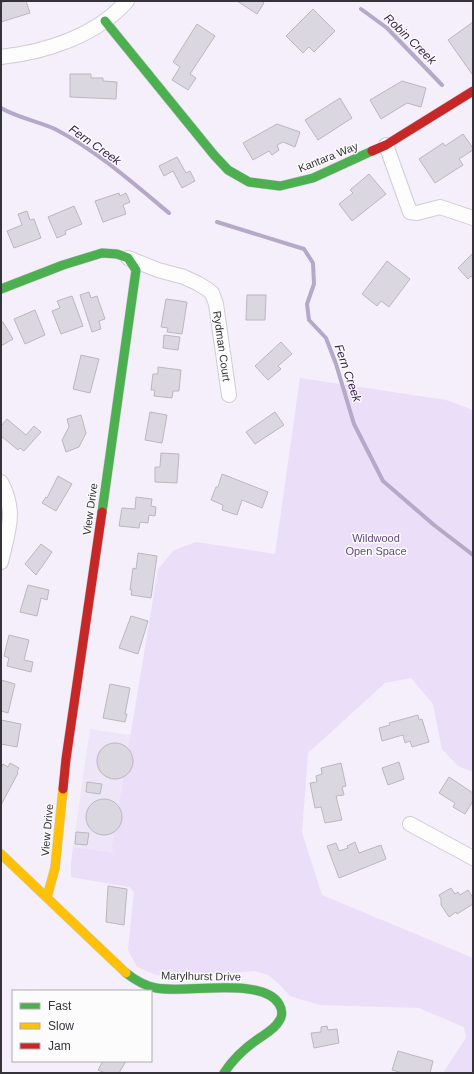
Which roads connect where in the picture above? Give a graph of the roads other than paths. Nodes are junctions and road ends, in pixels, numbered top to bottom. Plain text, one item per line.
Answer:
1 (127, 1) edge
2 (104, 22) junction
3 (1, 57) edge
4 (473, 91) edge
5 (386, 145) junction
6 (473, 218) edge
7 (128, 258) junction
8 (1, 289) edge
9 (229, 395) dead end
10 (1, 482) edge
11 (1, 562) edge
12 (410, 824) dead end
13 (1, 854) edge
14 (473, 858) edge
15 (47, 897) junction
16 (224, 1073) edge

1 - 2 street
2 - 3 street
2 - 5 street, Kantara Way
4 - 5 street, Kantara Way
5 - 6 street
7 - 8 street
7 - 9 street, Rydman Court
7 - 15 street, View Drive
10 - 11 street
12 - 14 street
13 - 15 street, Marylhurst Drive
15 - 16 street, Marylhurst Drive

